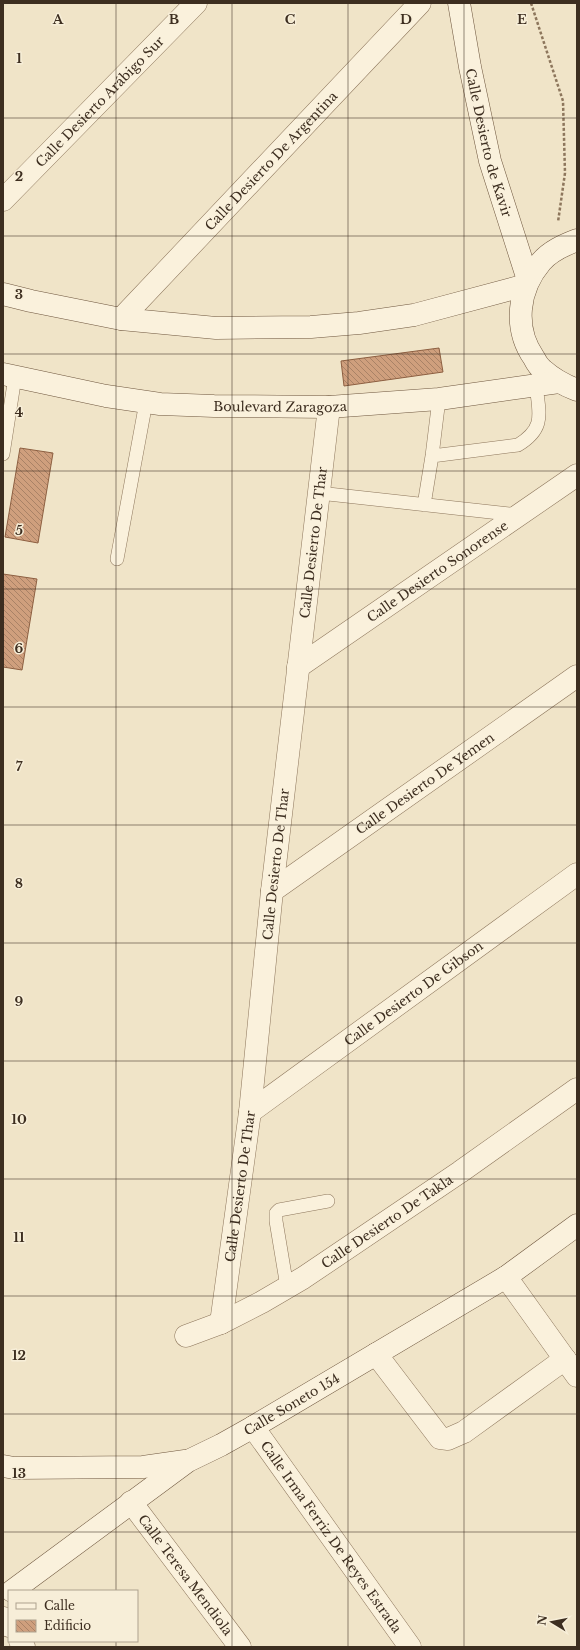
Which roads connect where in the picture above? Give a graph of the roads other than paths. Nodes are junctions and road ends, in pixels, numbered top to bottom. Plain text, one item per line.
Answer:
1 (196, 3) edge
2 (420, 3) edge
3 (459, 3) edge
4 (3, 200) edge
5 (569, 243) edge
6 (527, 283) junction
7 (3, 294) edge
8 (121, 319) junction
9 (9, 376) edge
10 (536, 385) junction
11 (568, 386) edge
12 (439, 399) junction
13 (146, 402) junction
14 (329, 406) junction
15 (3, 454) edge
16 (432, 456) junction
17 (577, 475) edge
18 (319, 493) junction
19 (424, 505) junction
20 (518, 515) junction
21 (117, 559) dead end
22 (298, 667) junction
23 (577, 676) edge
24 (577, 874) edge
25 (272, 891) junction
26 (577, 1089) edge
27 (250, 1112) junction
28 (328, 1201) dead end
29 (577, 1225) edge
30 (506, 1277) junction
31 (287, 1287) junction
32 (221, 1323) junction
33 (186, 1336) dead end
34 (376, 1354) junction
35 (571, 1367) edge
36 (253, 1427) junction
37 (188, 1461) junction
38 (3, 1466) edge
39 (131, 1502) junction
40 (13, 1590) edge
41 (240, 1647) edge
42 (410, 1647) edge

1 - 4 street, Calle Desierto Arábigo Sur
2 - 8 street, Calle Desierto De Argentina
3 - 6 street, Calle Desierto de Kavir
5 - 6 street
6 - 8 street
6 - 11 street
7 - 8 street
9 - 13 street, Boulevard Zaragoza
9 - 15 lane
10 - 11 street, Boulevard Zaragoza
10 - 12 street, Boulevard Zaragoza
10 - 16 lane
12 - 14 street, Boulevard Zaragoza
12 - 16 lane
13 - 14 street, Boulevard Zaragoza
13 - 21 lane
14 - 18 street, Calle Desierto De Thar
16 - 19 lane
17 - 20 street, Calle Desierto Sonorense
18 - 19 lane
18 - 22 street, Calle Desierto De Thar
19 - 20 lane
20 - 22 street, Calle Desierto Sonorense
22 - 25 street, Calle Desierto De Thar
23 - 25 street, Calle Desierto De Yemen
24 - 27 street, Calle Desierto De Gibson
25 - 27 street, Calle Desierto De Thar
26 - 31 street, Calle Desierto De Takla
27 - 32 street, Calle Desierto De Thar
28 - 31 lane
29 - 30 street, Calle Soneto 154
30 - 34 street, Calle Soneto 154
30 - 35 street
31 - 32 street, Calle Desierto De Takla
32 - 33 street, Calle Desierto De Takla
34 - 35 street
34 - 36 street, Calle Soneto 154
36 - 37 street, Calle Soneto 154
36 - 42 street, Calle Irma Ferriz De Reyes Estrada
37 - 38 street
37 - 39 street, Calle Soneto 154
39 - 40 street, Calle Soneto 154
39 - 41 street, Calle Teresa Mendiola

